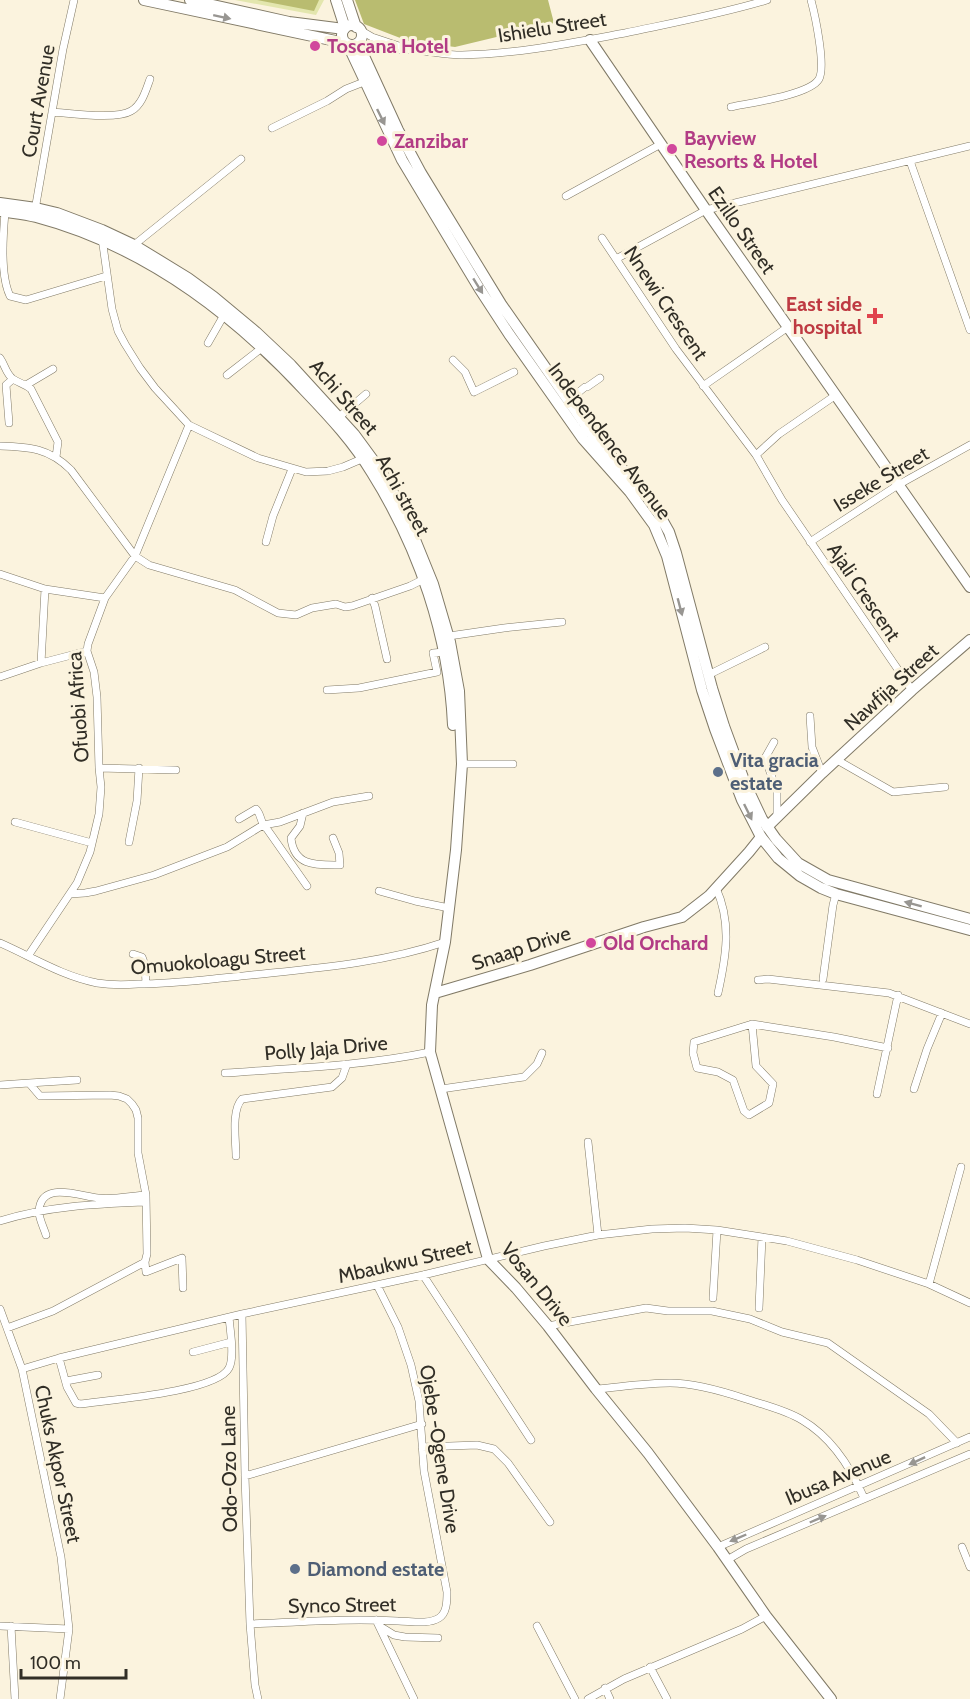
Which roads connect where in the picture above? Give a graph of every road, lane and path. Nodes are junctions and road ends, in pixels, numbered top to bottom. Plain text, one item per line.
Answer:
1 (74, 0) edge
2 (144, 0) edge
3 (190, 0) edge
4 (336, 0) edge
5 (347, 0) edge
6 (767, 0) edge
7 (811, 0) edge
8 (344, 29) junction
9 (354, 38) junction
10 (590, 40) junction
11 (410, 50) junction
12 (150, 79) dead end
13 (369, 80) junction
14 (731, 107) dead end
15 (52, 112) junction
16 (272, 128) dead end
17 (661, 144) junction
18 (970, 146) edge
19 (241, 159) dead end
20 (910, 161) junction
21 (566, 196) dead end
22 (2, 209) edge
23 (706, 210) junction
24 (34, 212) junction
25 (102, 235) junction
26 (602, 238) dead end
27 (134, 244) junction
28 (616, 259) junction
29 (106, 276) junction
30 (224, 315) junction
31 (788, 327) junction
32 (970, 330) edge
33 (513, 331) junction
34 (208, 343) dead end
35 (263, 347) junction
36 (453, 360) dead end
37 (2, 363) edge
38 (53, 369) dead end
39 (514, 372) dead end
40 (227, 375) dead end
41 (600, 378) dead end
42 (13, 379) junction
43 (26, 384) junction
44 (703, 386) junction
45 (366, 394) dead end
46 (836, 395) junction
47 (568, 401) junction
48 (339, 417) junction
49 (9, 423) dead end
50 (189, 424) junction
51 (587, 436) junction
52 (970, 445) edge
53 (0, 446) edge
54 (756, 455) junction
55 (56, 457) junction
56 (366, 457) junction
57 (292, 470) junction
58 (898, 485) junction
59 (782, 500) joint
60 (266, 542) dead end
61 (810, 542) junction
62 (135, 556) junction
63 (676, 569) junction
64 (0, 574) edge
65 (427, 578) junction
66 (970, 587) edge
67 (45, 589) junction
68 (105, 598) junction
69 (372, 598) junction
70 (562, 622) dead end
71 (449, 636) junction
72 (970, 640) edge
73 (765, 647) dead end
74 (87, 651) junction
75 (444, 652) junction
76 (387, 659) dead end
77 (41, 663) junction
78 (708, 675) junction
79 (0, 677) edge
80 (707, 689) junction
81 (327, 690) dead end
82 (912, 690) junction
83 (810, 716) dead end
84 (774, 742) dead end
85 (837, 760) junction
86 (513, 764) dead end
87 (99, 768) junction
88 (140, 768) junction
89 (461, 769) junction
90 (176, 770) dead end
91 (822, 773) junction
92 (945, 787) dead end
93 (369, 796) dead end
94 (303, 813) junction
95 (777, 817) junction
96 (239, 819) dead end
97 (15, 822) dead end
98 (263, 825) junction
99 (767, 827) junction
100 (761, 837) junction
101 (333, 838) dead end
102 (92, 843) junction
103 (129, 843) dead end
104 (307, 886) dead end
105 (716, 888) junction
106 (379, 891) dead end
107 (70, 894) junction
108 (836, 894) junction
109 (449, 908) junction
110 (970, 919) edge
111 (970, 930) edge
112 (445, 942) junction
113 (0, 943) edge
114 (133, 954) dead end
115 (28, 956) junction
116 (823, 979) dead end
117 (758, 980) dead end
118 (146, 984) junction
119 (435, 993) junction
120 (718, 993) dead end
121 (898, 995) junction
122 (942, 1013) junction
123 (752, 1024) junction
124 (970, 1024) edge
125 (888, 1048) junction
126 (430, 1052) junction
127 (542, 1053) dead end
128 (347, 1064) junction
129 (225, 1073) dead end
130 (77, 1080) dead end
131 (29, 1083) junction
132 (0, 1085) edge
133 (441, 1089) junction
134 (914, 1089) dead end
135 (877, 1094) dead end
136 (588, 1142) dead end
137 (236, 1156) dead end
138 (961, 1167) dead end
139 (146, 1198) junction
140 (39, 1212) junction
141 (0, 1221) edge
142 (717, 1230) junction
143 (46, 1235) dead end
144 (598, 1235) junction
145 (762, 1238) junction
146 (488, 1259) junction
147 (145, 1262) junction
148 (423, 1275) junction
149 (929, 1284) junction
150 (377, 1285) junction
151 (183, 1288) dead end
152 (713, 1298) dead end
153 (970, 1303) edge
154 (759, 1308) dead end
155 (0, 1309) edge
156 (242, 1314) junction
157 (229, 1317) junction
158 (548, 1326) junction
159 (8, 1328) junction
160 (231, 1342) junction
161 (193, 1352) dead end
162 (59, 1358) junction
163 (22, 1369) junction
164 (98, 1375) dead end
165 (66, 1381) junction
166 (596, 1389) junction
167 (422, 1424) junction
168 (970, 1437) edge
169 (531, 1440) dead end
170 (957, 1443) junction
171 (422, 1447) junction
172 (970, 1454) edge
173 (245, 1476) junction
174 (859, 1486) junction
175 (864, 1498) junction
176 (550, 1522) dead end
177 (718, 1547) junction
178 (962, 1547) dead end
179 (727, 1560) junction
180 (970, 1568) edge
181 (766, 1616) junction
182 (376, 1620) junction
183 (434, 1620) joint
184 (250, 1624) junction
185 (0, 1626) edge
186 (11, 1626) junction
187 (537, 1626) dead end
188 (381, 1627) junction
189 (69, 1629) junction
190 (438, 1638) dead end
191 (650, 1667) junction
192 (605, 1688) junction
193 (15, 1699) edge
194 (60, 1699) edge
195 (258, 1699) edge
196 (414, 1699) edge
197 (575, 1699) edge
198 (588, 1699) edge
199 (610, 1699) edge
200 (667, 1699) edge
201 (831, 1699) edge

1 - 15 street, Court Avenue
2 -> 9 street
3 - 8 street
4 - 8 street, Independence Avenue
5 - 9 street, Independence Avenue
6 - 10 street, Ishielu Street
7 - 14 street
8 - 9 street, Independence Avenue
9 - 11 street
9 - 11 street
9 - 13 street, Independence Avenue
10 - 11 street, Ishielu Street
10 - 17 street, Ezillo Street
12 - 15 street
13 - 16 street
13 - 33 street, Independence Avenue
15 - 24 street, Court Avenue
17 - 21 street
17 - 23 street, Ezillo Street
18 - 20 street
19 - 27 street
20 - 23 street
20 - 32 street
22 - 24 street, Achi Street
22 - 29 street
23 - 28 street
23 - 31 street, Ezillo Street
24 - 25 street, Achi Street
25 - 27 street, Achi Street
25 - 29 street
25 - 30 street, Achi street
26 - 28 street, Nnewi Crescent
27 - 48 street, Achi Street
28 - 44 street, Nnewi Crescent
29 - 50 street
30 - 34 street
30 - 35 street, Achi street
31 - 44 street, Nnewi Crescent
31 - 46 street, Ezillo Street
33 - 47 street, Independence Avenue
33 - 51 street, Independence Avenue
35 - 40 street
35 - 56 street, Achi street
36 - 39 street
37 - 42 street
38 - 43 street
41 - 47 street
42 - 43 street
42 - 49 street
43 - 55 street
44 - 54 street, Nnewi Crescent
45 - 48 street
46 - 54 street
46 - 58 street, Ezillo Street
47 - 51 street, Independence Avenue
48 - 56 street, Achi Street
50 - 57 street
50 - 62 street, Ofuobi Africa
51 - 63 street, Independence Avenue
52 - 58 street, Isseke Street
53 - 55 street
54 - 59 street, Nnewi Crescent
55 - 62 street
56 - 57 street
56 - 65 street, Achi Street
57 - 60 street
58 - 61 street, Isseke Street
58 - 66 street, Ezillo Street
59 - 61 street, Ajali Crescent
61 - 82 street, Ajali Crescent
62 - 68 street, Ofuobi Africa
62 - 69 street
63 - 78 street, Independence Avenue
63 -> 80 street, Independence Avenue
64 - 67 street
65 - 69 street
65 - 71 street, Achi Street
65 - 75 street
67 - 68 street
67 - 77 street
68 - 74 street, Ofuobi Africa
69 - 76 street
70 - 71 street
71 - 89 street, Achi Street
72 - 82 street, Nawfija Street
73 - 78 street
74 - 77 street
74 - 87 street, Ofuobi Africa
75 - 81 street
75 - 89 street
77 - 79 street
78 - 80 street, Independence Avenue
80 - 99 street, Independence Avenue
80 -> 100 street, Independence Avenue
82 - 85 street, Nawfija Street
83 - 91 street
84 - 95 street
85 - 91 street, Nawfija Street
85 - 92 street
86 - 89 street
87 - 88 street
87 - 102 street, Ofuobi Africa
88 - 90 street
88 - 103 street
89 - 109 street, Vosan Drive
91 - 95 street, Nawfija Street
93 - 94 street
94 - 98 street
94 - 101 street
95 - 99 street, Nawfija Street
96 - 98 street
97 - 102 street
98 - 104 street
98 - 107 street
99 - 100 street
110 -> 99 street, Independence Avenue
100 - 105 street, Snaap Drive
100 - 108 street, Independence Avenue
102 - 107 street, Ofuobi Africa
105 - 119 street, Snaap Drive
105 - 120 street
106 - 109 street
107 - 115 street, Ofuobi Africa
108 - 111 street, Independence Avenue
108 - 116 street
109 - 112 street, Vosan Drive
112 - 118 street, Omuokoloagu Street
112 - 119 street, Vosan Drive
113 - 115 street, Omuokoloagu Street
114 - 118 street
115 - 118 street, Omuokoloagu Street
117 - 121 street
119 - 126 street, Vosan Drive
121 - 122 street
121 - 125 street
122 - 124 street
122 - 134 street
123 - 123 street
123 - 125 street
125 - 135 street
126 - 128 street, Polly Jaja Drive
126 - 133 street, Vosan Drive
127 - 133 street
128 - 129 street, Polly Jaja Drive
128 - 137 street
130 - 131 street
131 - 132 street
131 - 139 street
133 - 146 street, Vosan Drive
136 - 144 street
138 - 149 street
139 - 140 street
139 - 140 street
139 - 147 street
140 - 141 street
140 - 143 street
142 - 144 street, Mbaukwu Street
142 - 145 street, Mbaukwu Street
142 - 152 street
144 - 146 street, Mbaukwu Street
145 - 149 street, Mbaukwu Street
145 - 154 street
146 - 148 street, Mbaukwu Street
146 - 158 street, Vosan Drive
147 - 151 street
147 - 159 street
148 - 150 street, Mbaukwu Street
148 - 169 street
149 - 153 street, Mbaukwu Street
150 - 156 street, Mbaukwu Street
150 - 167 street, Ojebe -Ogene Drive
155 - 159 street, Chuks Akpor Street
156 - 157 street, Mbaukwu Street
156 - 173 street, Odo-Ozo Lane
157 - 160 street
157 - 162 street, Mbaukwu Street
158 - 166 street, Vosan Drive
158 - 170 street
159 - 163 street, Chuks Akpor Street
160 - 161 street
160 - 165 street
162 - 163 street, Mbaukwu Street
162 - 165 street
163 - 189 street, Chuks Akpor Street
164 - 165 street
166 - 174 street
166 - 177 street, Vosan Drive
167 - 171 street, Ojebe -Ogene Drive
167 - 173 street
168 - 170 street, Ibusa Avenue
170 -> 174 street, Ibusa Avenue
171 - 176 street
171 - 183 street, Ojebe -Ogene Drive
172 - 175 street, Ibusa Avenue
173 - 184 street, Odo-Ozo Lane
174 - 175 street
174 -> 177 street, Ibusa Avenue
179 -> 175 street, Ibusa Avenue
177 - 179 street, Vosan Drive
178 - 180 street
179 - 181 street, Vosan Drive
181 - 191 street
181 - 201 street, Vosan Drive
182 - 183 street, Synco Street
182 - 184 street, Synco Street
182 - 188 street
184 - 195 street, Odo-Ozo Lane
185 - 186 street
186 - 189 street
186 - 193 street
187 - 197 street
188 - 190 street
188 - 196 street
189 - 194 street, Chuks Akpor Street
191 - 192 street
191 - 200 street
192 - 198 street
192 - 199 street

